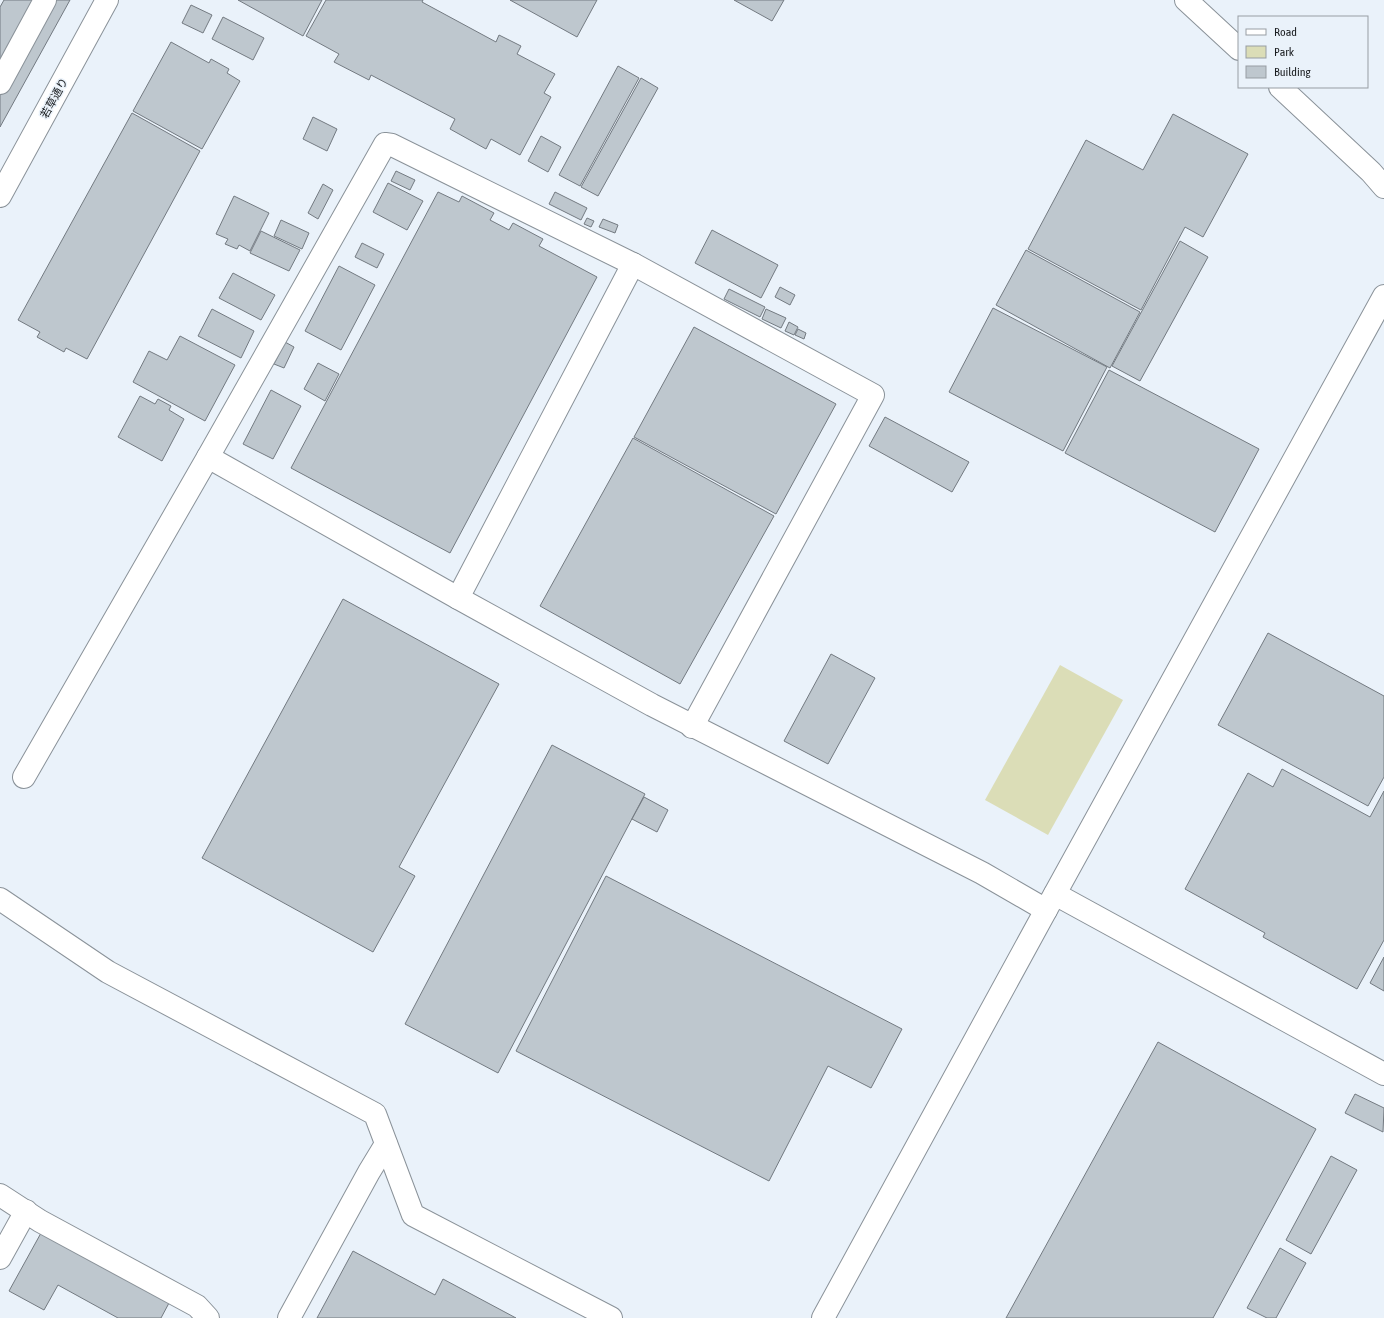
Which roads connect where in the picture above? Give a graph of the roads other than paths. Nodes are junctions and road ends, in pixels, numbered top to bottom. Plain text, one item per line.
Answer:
1 (45, 0) edge
2 (107, 0) edge
3 (1186, 0) edge
4 (1238, 48) edge
5 (0, 83) edge
6 (1281, 88) edge
7 (1384, 187) edge
8 (0, 196) edge
9 (633, 264) junction
10 (1384, 296) edge
11 (208, 457) junction
12 (458, 598) junction
13 (692, 727) junction
14 (24, 777) dead end
15 (0, 899) edge
16 (1051, 902) junction
17 (1384, 1074) edge
18 (386, 1144) junction
19 (0, 1195) edge
20 (26, 1211) junction
21 (0, 1258) edge
22 (208, 1318) edge
23 (289, 1318) edge
24 (611, 1318) edge
25 (823, 1318) edge

1 - 5 street
2 - 8 street, 若草通り
3 - 4 street
6 - 7 street
9 - 11 street
9 - 12 street
9 - 13 street
10 - 16 street
11 - 12 street
11 - 14 street
12 - 13 street
13 - 16 street
15 - 18 street
16 - 17 street
16 - 25 street
18 - 23 street
18 - 24 street
19 - 20 street
20 - 21 street
20 - 22 street

